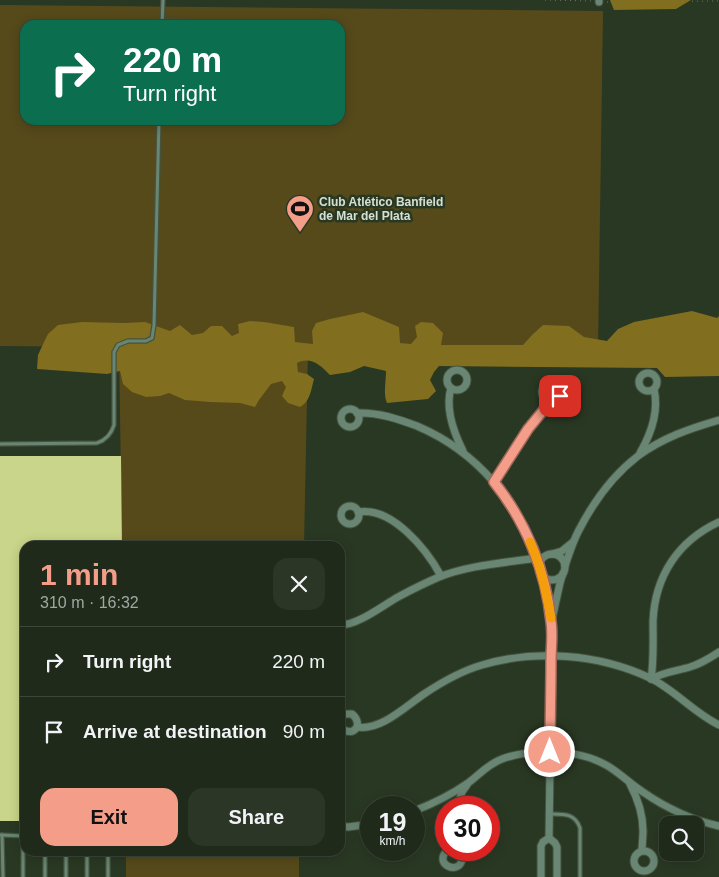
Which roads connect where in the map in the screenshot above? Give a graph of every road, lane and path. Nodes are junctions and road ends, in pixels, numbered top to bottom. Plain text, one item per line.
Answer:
1 (163, 0) edge
2 (545, 0) edge
3 (719, 0) edge
4 (599, 1) edge
5 (162, 20) edge
6 (160, 125) edge
7 (451, 388) dead end
8 (654, 389) dead end
9 (548, 401) dead end
10 (358, 413) dead end
11 (719, 420) edge
12 (0, 444) edge
13 (464, 453) junction
14 (638, 456) junction
15 (494, 482) junction
16 (358, 512) dead end
17 (719, 522) edge
18 (576, 538) junction
19 (532, 546) junction
20 (550, 554) junction
21 (536, 558) junction
22 (540, 570) junction
23 (564, 570) junction
24 (441, 576) junction
25 (552, 623) junction
26 (345, 625) edge
27 (719, 652) edge
28 (551, 656) junction
29 (651, 679) junction
30 (345, 714) edge
31 (719, 725) edge
32 (357, 726) junction
33 (345, 731) edge
34 (550, 752) junction
35 (630, 782) junction
36 (468, 783) junction
37 (461, 796) edge
38 (425, 806) edge
39 (549, 814) junction
40 (360, 825) edge
41 (719, 826) edge
42 (345, 827) edge
43 (1, 835) edge
44 (20, 836) edge
45 (549, 838) junction
46 (642, 851) dead end
47 (24, 856) edge
48 (45, 856) edge
49 (66, 856) edge
50 (87, 856) edge
51 (108, 856) edge
52 (444, 861) edge
53 (461, 861) edge
54 (3, 877) edge
55 (23, 877) edge
56 (45, 877) edge
57 (66, 877) edge
58 (87, 877) edge
59 (108, 877) edge
60 (540, 877) edge
61 (557, 877) edge
62 (580, 877) edge

1 - 5 lane
2 - 4 path
3 - 4 path
6 - 12 lane
7 - 13 street
8 - 14 street
9 - 15 street
10 - 13 street
11 - 14 street
13 - 15 street
14 - 18 street
15 - 19 street
16 - 24 street
17 - 29 street
18 - 20 street
18 - 23 street
19 - 20 street
19 - 21 street
20 - 22 street
20 - 23 street
21 - 22 street
21 - 24 street
22 - 23 street
22 - 25 street
23 - 25 street
24 - 26 street
25 - 28 street
27 - 29 street
28 - 29 street
28 - 32 street
28 - 34 street
29 - 31 street
30 - 32 street
32 - 33 street
34 - 35 street
34 - 36 street
34 - 39 street
35 - 41 street
35 - 46 street
36 - 37 street
36 - 38 street
39 - 45 street
39 - 62 lane
40 - 42 street
43 - 44 lane
43 - 54 lane
45 - 60 street
45 - 61 street
47 - 55 lane
48 - 56 lane
49 - 57 lane
50 - 58 lane
51 - 59 lane
52 - 53 street

